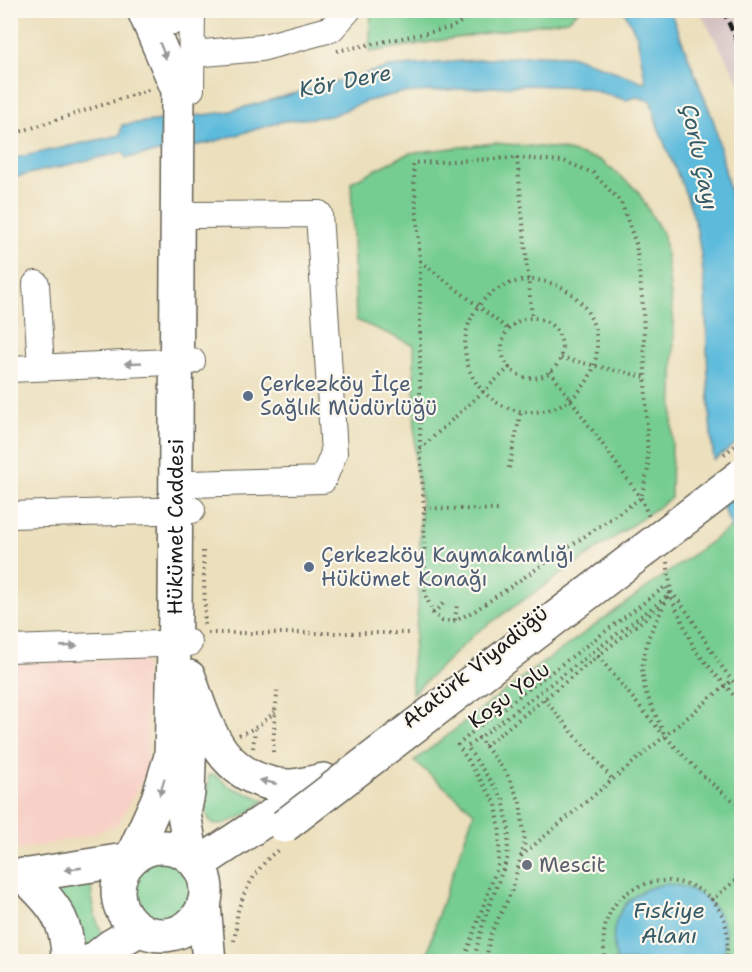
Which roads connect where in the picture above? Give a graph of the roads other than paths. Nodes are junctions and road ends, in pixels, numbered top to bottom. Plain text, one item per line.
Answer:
1 (191, 10) edge
2 (348, 10) edge
3 (145, 12) edge
4 (193, 54) junction
5 (174, 89) junction
6 (184, 183) junction
7 (191, 215) junction
8 (36, 284) dead end
9 (184, 361) junction
10 (40, 367) junction
11 (10, 369) edge
12 (741, 453) edge
13 (741, 475) edge
14 (182, 493) junction
15 (10, 515) edge
16 (182, 643) junction
17 (10, 649) edge
18 (189, 677) junction
19 (326, 780) junction
20 (131, 859) junction
21 (17, 877) edge
22 (200, 880) junction
23 (145, 931) junction
24 (221, 952) edge
25 (68, 962) edge
26 (91, 962) edge
27 (170, 962) edge

1 - 3 main road
1 - 4 street
2 - 4 street
3 -> 5 main road
4 - 5 street
5 - 6 main road
6 - 7 main road, Hükümet Caddesi
6 - 9 main road, Hükümet Caddesi
7 - 9 main road, Hükümet Caddesi
7 - 14 street
8 - 10 street
9 -> 10 street
9 - 14 main road, Hükümet Caddesi
10 - 11 street
12 - 19 main road, Atatürk Viyadüğü
13 - 22 main road, Atatürk Viyadüğü, bridge
14 - 15 street
14 - 16 main road, Hükümet Caddesi
17 -> 16 street
16 - 18 main road, Hükümet Caddesi
16 -> 20 main road, Hükümet Caddesi
19 -> 18 main road
18 - 22 main road, Hükümet Caddesi
19 - 22 main road, Atatürk Viyadüğü
20 -> 21 main road
20 - 22 main road
20 - 23 main road
21 - 25 main road
22 - 23 main road
22 - 24 main road, Hükümet Caddesi
23 - 26 main road
23 - 27 main road

